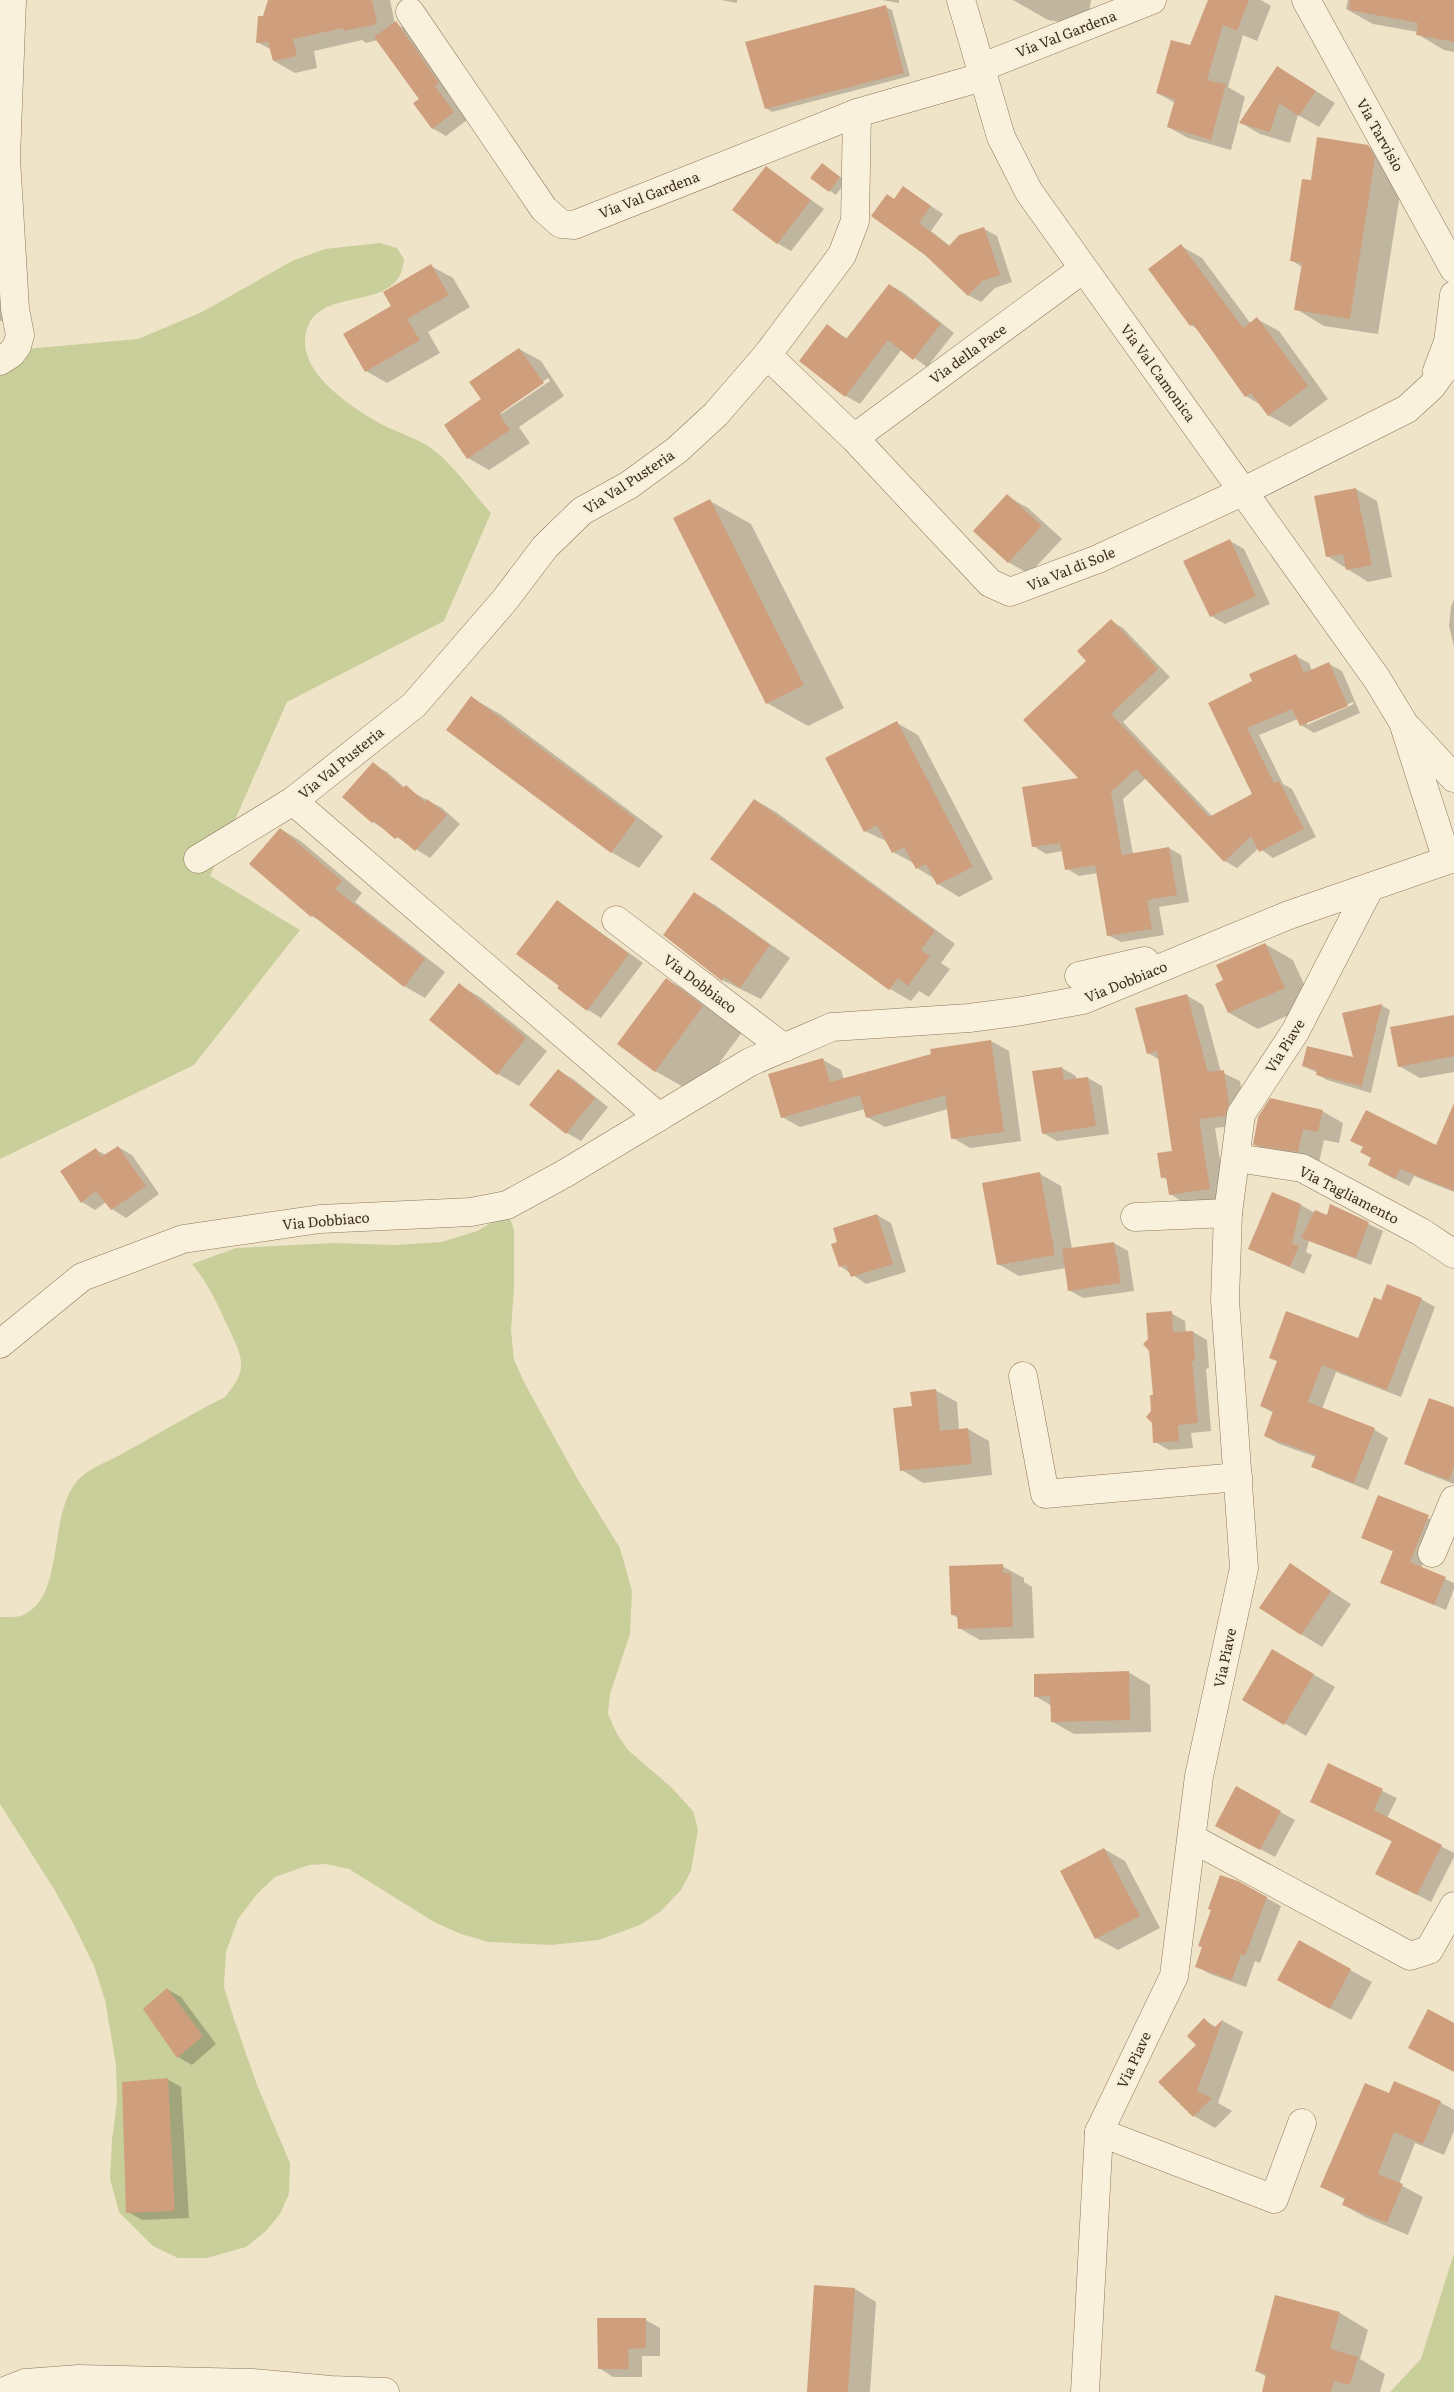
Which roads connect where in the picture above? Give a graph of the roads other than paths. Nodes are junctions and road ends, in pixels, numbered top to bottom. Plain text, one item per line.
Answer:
1 (12, 0) edge
2 (962, 0) edge
3 (1152, 0) edge
4 (1306, 0) edge
5 (410, 12) dead end
6 (981, 72) junction
7 (857, 113) junction
8 (1083, 269) junction
9 (1454, 269) edge
10 (1454, 295) edge
11 (767, 355) junction
12 (1454, 355) edge
13 (0, 361) edge
14 (1432, 386) junction
15 (854, 438) junction
16 (1244, 491) junction
17 (1403, 722) junction
18 (1454, 778) edge
19 (294, 801) junction
20 (198, 859) dead end
21 (1451, 859) edge
22 (1370, 887) junction
23 (616, 920) dead end
24 (1196, 953) junction
25 (1079, 976) dead end
26 (784, 1048) junction
27 (659, 1117) junction
28 (1236, 1158) junction
29 (1228, 1213) junction
30 (1135, 1217) dead end
31 (1454, 1254) edge
32 (0, 1344) edge
33 (1023, 1376) dead end
34 (1238, 1477) junction
35 (1454, 1500) edge
36 (1432, 1553) dead end
37 (1193, 1839) junction
38 (1454, 1906) edge
39 (1302, 2122) dead end
40 (1099, 2132) junction
41 (2, 2392) edge
42 (385, 2392) edge
43 (1085, 2392) edge

1 - 13 street
2 - 6 street, Via Val Camonica
3 - 6 street, Via Val Gardena
4 - 9 street, Via Tarvisio
5 - 7 street, Via Val Gardena
6 - 7 street, Via Val Gardena
6 - 8 street, Via Val Camonica
7 - 11 street, Via Val Pusteria
8 - 15 street, Via della Pace
8 - 16 street, Via Val Camonica
10 - 14 street, Via Val di Sole
11 - 15 street, Via Val di Sole
11 - 19 street, Via Val Pusteria
12 - 14 street, Via Val di Sole
14 - 16 street, Via Val di Sole
15 - 16 street, Via Val di Sole
16 - 17 street, Via Val Camonica
17 - 18 street, Via Val Camonica
17 - 21 street, Via Val Camonica
19 - 20 street, Via Val Pusteria
19 - 27 street
21 - 22 street, Via Dobbiaco
22 - 24 street, Via Dobbiaco
22 - 28 street, Via Piave
23 - 26 street, Via Dobbiaco
24 - 25 street
24 - 26 street, Via Dobbiaco
26 - 27 street, Via Dobbiaco
27 - 32 street, Via Dobbiaco
28 - 29 street, Via Piave
28 - 31 street, Via Tagliamento
29 - 30 street
29 - 34 street, Via Piave
33 - 34 street
34 - 37 street, Via Piave
35 - 36 street
37 - 38 street
37 - 40 street, Via Piave
39 - 40 street
40 - 43 street, Via Piave
41 - 42 street

